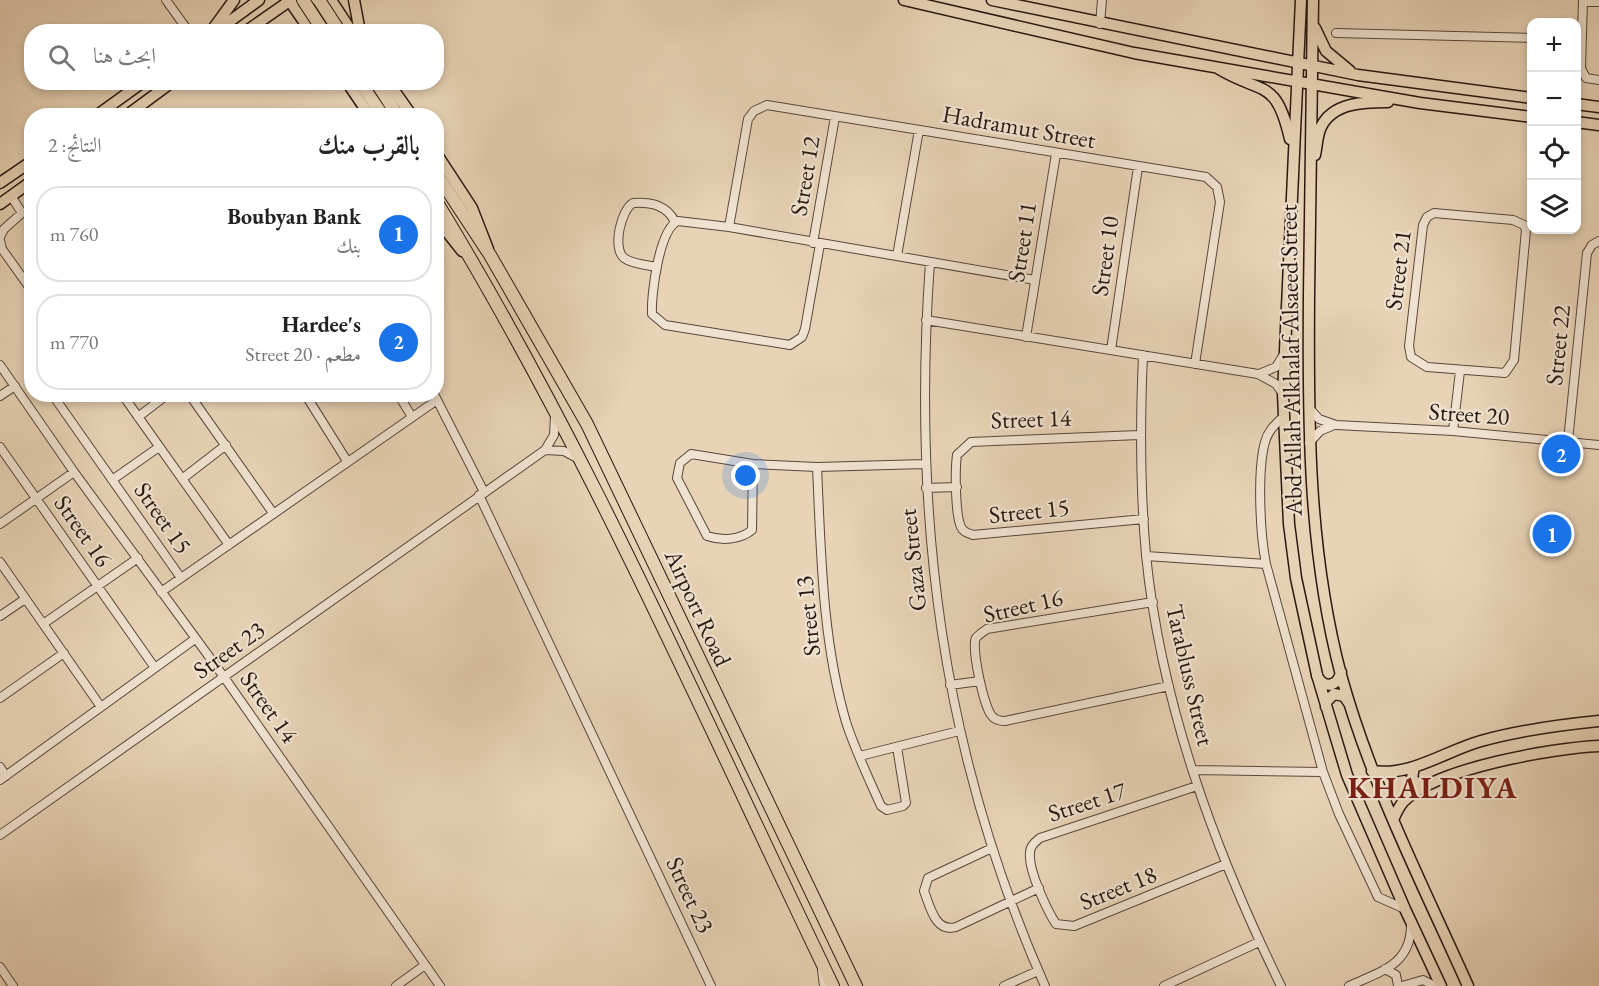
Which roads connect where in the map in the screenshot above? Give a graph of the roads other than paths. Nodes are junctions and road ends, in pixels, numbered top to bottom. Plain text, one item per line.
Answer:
1 (166, 0) edge
2 (234, 0) edge
3 (259, 0) edge
4 (290, 0) edge
5 (303, 0) edge
6 (319, 0) edge
7 (331, 0) edge
8 (354, 0) edge
9 (904, 0) edge
10 (992, 0) edge
11 (1102, 0) edge
12 (1301, 0) edge
13 (1313, 0) edge
14 (1583, 1) edge
15 (1599, 2) edge
16 (341, 15) junction
17 (1313, 18) junction
18 (1581, 20) edge
19 (183, 24) edge
20 (219, 24) edge
21 (225, 24) edge
22 (257, 24) edge
23 (307, 24) edge
24 (315, 24) edge
25 (319, 24) edge
26 (335, 24) edge
27 (347, 24) edge
28 (358, 24) edge
29 (1100, 24) junction
30 (1336, 33) dead end
31 (1527, 38) edge
32 (1581, 62) edge
33 (1299, 63) junction
34 (1211, 65) junction
35 (1311, 66) junction
36 (1358, 75) junction
37 (1298, 80) junction
38 (1599, 81) edge
39 (1310, 82) junction
40 (132, 90) edge
41 (162, 90) edge
42 (352, 90) edge
43 (365, 90) edge
44 (381, 90) edge
45 (394, 90) edge
46 (1527, 97) edge
47 (1420, 102) junction
48 (1581, 105) edge
49 (1599, 107) edge
50 (107, 108) edge
51 (137, 108) edge
52 (365, 108) edge
53 (377, 108) edge
54 (393, 108) edge
55 (406, 108) edge
56 (1527, 116) edge
57 (835, 117) junction
58 (1581, 123) edge
59 (1599, 125) edge
60 (919, 130) junction
61 (1293, 149) junction
62 (1056, 154) junction
63 (444, 165) edge
64 (24, 166) edge
65 (1138, 167) junction
66 (1311, 179) junction
67 (0, 183) edge
68 (444, 185) edge
69 (24, 187) edge
70 (11, 196) junction
71 (0, 204) edge
72 (444, 214) edge
73 (675, 222) junction
74 (729, 227) junction
75 (444, 229) edge
76 (0, 239) edge
77 (1599, 242) edge
78 (816, 243) junction
79 (490, 255) junction
80 (897, 256) junction
81 (474, 262) junction
82 (930, 262) junction
83 (657, 267) junction
84 (24, 280) edge
85 (1035, 280) junction
86 (1288, 296) junction
87 (1309, 296) junction
88 (926, 320) junction
89 (1026, 337) junction
90 (1111, 350) junction
91 (1284, 354) junction
92 (1143, 356) junction
93 (1195, 364) junction
94 (0, 365) edge
95 (1460, 371) junction
96 (1258, 374) junction
97 (15, 386) junction
98 (1283, 394) junction
99 (0, 396) edge
100 (23, 397) edge
101 (26, 402) edge
102 (58, 402) edge
103 (128, 402) edge
104 (158, 402) edge
105 (195, 402) edge
106 (310, 402) edge
107 (403, 402) edge
108 (429, 402) edge
109 (437, 402) edge
110 (1308, 406) junction
111 (555, 412) junction
112 (1284, 416) junction
113 (138, 417) junction
114 (412, 417) junction
115 (1336, 425) junction
116 (1453, 431) junction
117 (1139, 435) junction
118 (1568, 441) junction
119 (1308, 443) junction
120 (1599, 445) edge
121 (226, 446) junction
122 (0, 447) edge
123 (159, 447) junction
124 (546, 450) junction
125 (580, 460) junction
126 (347, 461) junction
127 (753, 464) junction
128 (925, 464) junction
129 (817, 467) junction
130 (74, 472) junction
131 (182, 479) junction
132 (112, 480) junction
133 (957, 487) junction
134 (926, 488) junction
135 (482, 493) junction
136 (36, 498) junction
137 (273, 513) junction
138 (1144, 519) junction
139 (0, 524) edge
140 (229, 545) junction
141 (1146, 556) junction
142 (138, 558) junction
143 (0, 562) edge
144 (1266, 564) junction
145 (181, 578) junction
146 (98, 586) junction
147 (161, 592) junction
148 (26, 599) junction
149 (1153, 602) junction
150 (0, 616) edge
151 (43, 624) junction
152 (195, 639) junction
153 (673, 649) junction
154 (64, 653) junction
155 (155, 668) junction
156 (1341, 672) junction
157 (1317, 675) junction
158 (224, 677) junction
159 (980, 681) junction
160 (950, 685) junction
161 (1169, 686) junction
162 (0, 698) edge
163 (1349, 703) junction
164 (101, 706) junction
165 (1326, 707) junction
166 (1599, 721) edge
167 (959, 731) junction
168 (736, 737) junction
169 (1599, 746) edge
170 (897, 747) junction
171 (860, 756) junction
172 (0, 767) edge
173 (1414, 767) junction
174 (1193, 770) junction
175 (1372, 771) junction
176 (1323, 772) junction
177 (3, 778) edge
178 (1197, 786) junction
179 (1425, 787) junction
180 (1393, 820) junction
181 (0, 835) edge
182 (992, 848) junction
183 (1226, 864) junction
184 (1039, 888) junction
185 (1010, 901) junction
186 (1404, 909) junction
187 (1411, 923) junction
188 (1259, 942) junction
189 (820, 958) junction
190 (425, 965) junction
191 (0, 967) edge
192 (1385, 969) junction
193 (1038, 971) junction
194 (13, 986) edge
195 (396, 986) edge
196 (440, 986) edge
197 (711, 986) edge
198 (824, 986) edge
199 (833, 986) edge
200 (856, 986) edge
201 (1004, 986) edge
202 (1045, 986) edge
203 (1164, 986) edge
204 (1281, 986) edge
205 (1349, 986) edge
206 (1400, 986) edge
207 (1435, 986) edge
208 (1441, 986) edge
209 (1468, 986) edge

1 - 19 street
2 - 20 main road
3 - 21 main road
4 - 22 main road
4 - 23 main road
5 - 25 highway, bridge
6 - 26 highway, bridge
7 - 16 main road
8 - 28 main road
9 - 34 main road
10 - 29 main road
11 - 29 street
12 - 33 main road, Abd Allah Alkhalaf Alsaeed Street
13 - 17 main road, Abd Allah Alkhalaf Alsaeed Street
14 - 15 street
14 - 18 street
16 - 24 main road
16 - 27 main road
17 - 35 main road, Abd Allah Alkhalaf Alsaeed Street
17 - 36 main road
29 - 33 main road
30 - 31 street
32 - 38 street
33 - 35 main road
33 - 37 main road, Abd Allah Alkhalaf Alsaeed Street
34 - 37 main road
34 - 61 main road
35 - 36 main road
35 - 39 main road, Abd Allah Alkhalaf Alsaeed Street
36 - 46 main road
37 - 39 main road
37 - 61 main road, Abd Allah Alkhalaf Alsaeed Street
39 - 47 main road
39 - 66 main road, Abd Allah Alkhalaf Alsaeed Street
40 - 50 main road
41 - 51 main road
42 - 52 main road
43 - 53 highway
44 - 54 highway
45 - 55 main road
47 - 56 main road
47 - 66 main road
48 - 49 main road
57 - 60 street, Hadramut Street
57 - 74 street, Hadramut Street
57 - 78 street, Street 12
58 - 59 main road
60 - 62 street, Hadramut Street
60 - 80 street
61 - 86 main road, Abd Allah Alkhalaf Alsaeed Street
62 - 65 street, Hadramut Street
62 - 85 street, Street 11
63 - 79 main road, Airport Road
64 - 67 main road
65 - 90 street, Street 10
65 - 93 street, Hadramut Street
66 - 87 main road, Abd Allah Alkhalaf Alsaeed Street
68 - 79 highway, Airport Road
69 - 70 main road
70 - 71 main road
70 - 76 street
72 - 81 highway, Airport Road
73 - 74 street
73 - 83 street
73 - 83 street
74 - 78 street
75 - 81 main road, Airport Road
76 - 84 street
77 - 118 street, Street 22
78 - 80 street
78 - 83 street, Street 12
79 - 168 highway, Airport Road
80 - 82 street
81 - 111 highway, Airport Road
82 - 85 street
82 - 88 street, Gaza Street
85 - 89 street, Street 11
86 - 87 main road
86 - 91 main road, Abd Allah Alkhalaf Alsaeed Street
87 - 110 main road, Abd Allah Alkhalaf Alsaeed Street
88 - 89 street
88 - 128 street, Gaza Street
89 - 90 street
90 - 92 street
91 - 96 street
91 - 98 main road, Abd Allah Alkhalaf Alsaeed Street
92 - 93 street
92 - 117 street, Tarabluss Street
93 - 96 street
94 - 97 street, Street 14
95 - 95 street, Street 21
95 - 116 street
96 - 98 street
97 - 99 street
97 - 100 street, Street 14
98 - 112 main road, Abd Allah Alkhalaf Alsaeed Street
101 - 130 street, Street 14
102 - 132 street, Street 15
103 - 113 street, Street 15
104 - 113 street
105 - 121 street
106 - 126 street
107 - 114 street
108 - 114 street, Street 15
109 - 135 street, Street 15
110 - 115 street, Street 20
110 - 119 main road, Abd Allah Alkhalaf Alsaeed Street
111 - 124 street
111 - 125 highway, Airport Road
112 - 144 street, Abd Allah Alkhalaf Alsaeed Street
112 - 157 main road, Abd Allah Alkhalaf Alsaeed Street
113 - 123 street, Street 15
114 - 126 street, Street 15
115 - 116 street, Street 20
115 - 119 street
116 - 118 street, Street 20
117 - 133 street, Street 14
117 - 138 street, Tarabluss Street
118 - 120 street, Street 20
119 - 156 main road, Abd Allah Alkhalaf Alsaeed Street
121 - 131 street, Street 15
121 - 137 street
122 - 136 street, Street 16
123 - 131 street, Street 15
123 - 132 street, Street 15
124 - 125 street
124 - 135 street, Street 23
125 - 153 highway, Airport Road
126 - 137 street, Street 15
127 - 127 street
127 - 129 street
128 - 129 street
128 - 134 street, Gaza Street
129 - 171 street, Street 13
130 - 136 street, Street 16
130 - 142 street, Street 14
131 - 140 street, Street 15
132 - 145 street, Street 15
133 - 134 street
133 - 138 street, Street 15
134 - 160 street, Gaza Street
135 - 158 street, Street 23
135 - 197 street, Street 23
136 - 139 street, Street 16
136 - 146 street, Street 16
137 - 140 street, Street 15
138 - 141 street, Tarabluss Street
140 - 145 street, Street 15
141 - 144 street
141 - 149 street, Tarabluss Street
142 - 146 street, Street 16
142 - 147 street, Street 14
143 - 148 street
144 - 176 street, Abd Allah Alkhalaf Alsaeed Street
145 - 147 street, Street 15
146 - 151 street, Street 16
146 - 155 street, Street 16
147 - 152 street, Street 14
148 - 150 street
148 - 151 street
149 - 159 street, Street 16
149 - 161 street, Tarabluss Street
151 - 154 street
152 - 155 street
152 - 158 street, Street 14
153 - 168 highway
153 - 189 highway, Airport Road
154 - 162 street
154 - 164 street
155 - 164 street
156 - 157 main road
156 - 163 main road, Abd Allah Alkhalaf Alsaeed Street
157 - 165 main road, Abd Allah Alkhalaf Alsaeed Street
158 - 181 street, Street 23
158 - 190 street, Street 14
159 - 160 street
159 - 161 street
160 - 167 street, Gaza Street
161 - 174 street, Tarabluss Street
163 - 165 main road
163 - 175 main road, Abd Allah Alkhalaf Alsaeed Street
164 - 177 street
165 - 186 main road, Abd Allah Alkhalaf Alsaeed Street
166 - 173 main road
167 - 170 street
167 - 182 street, Gaza Street
168 - 200 highway, Airport Road
169 - 179 main road
170 - 171 street
170 - 171 street, Street 13
172 - 177 street
173 - 175 main road
173 - 179 main road
174 - 176 street
174 - 178 street, Tarabluss Street
175 - 180 main road, Abd Allah Alkhalaf Alsaeed Street
176 - 186 street, Abd Allah Alkhalaf Alsaeed Street
178 - 183 street, Tarabluss Street
178 - 184 street, Street 17
179 - 180 main road
180 - 209 main road, Abd Allah Alkhalaf Alsaeed Street
182 - 185 street, Gaza Street
182 - 185 street
183 - 184 street, Street 18
183 - 188 street, Tarabluss Street
184 - 185 street
185 - 193 street, Gaza Street
186 - 187 main road, Abd Allah Alkhalaf Alsaeed Street
187 - 192 street
187 - 208 main road, Abd Allah Alkhalaf Alsaeed Street
188 - 203 street
188 - 204 street, Tarabluss Street
189 - 198 street
189 - 199 highway, Airport Road
190 - 195 street
190 - 196 street, Street 14
191 - 194 street
192 - 205 street
192 - 206 street
193 - 201 street
193 - 202 street, Gaza Street
206 - 207 street

